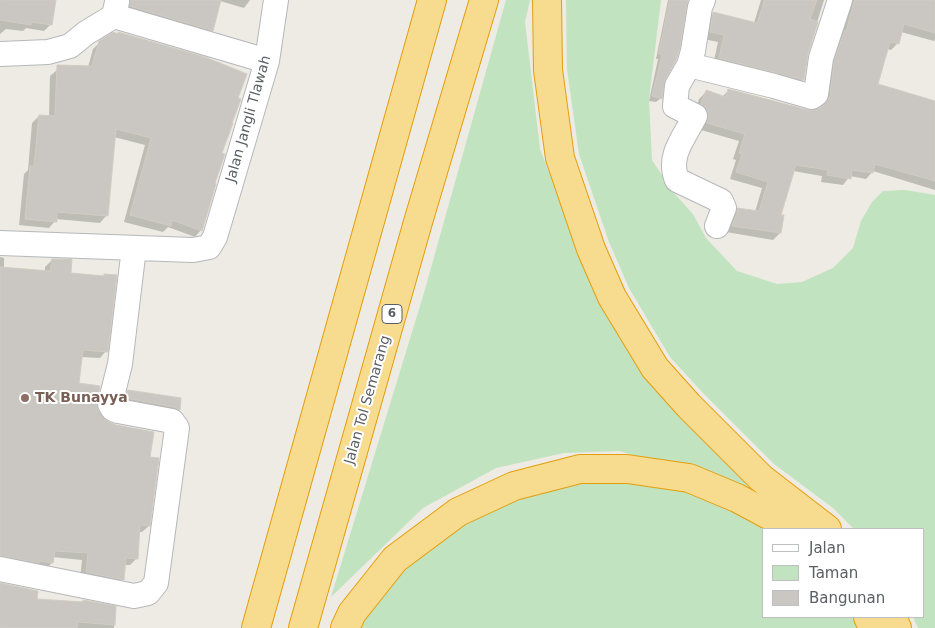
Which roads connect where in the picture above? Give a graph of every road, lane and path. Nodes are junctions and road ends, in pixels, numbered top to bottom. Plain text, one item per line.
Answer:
1 (276, 0) edge
2 (432, 0) edge
3 (484, 0) edge
4 (547, 0) edge
5 (702, 0) edge
6 (840, 0) edge
7 (116, 8) edge
8 (0, 54) edge
9 (268, 61) junction
10 (689, 65) junction
11 (717, 226) dead end
12 (0, 243) edge
13 (134, 248) junction
14 (296, 487) junction
15 (788, 528) edge
16 (826, 528) edge
17 (0, 569) edge
18 (242, 628) edge
19 (256, 628) edge
20 (303, 628) edge
21 (345, 628) edge

1 - 9 street, Jalan Jangli Tlawah
2 - 14 highway
3 - 20 highway, Jalan Tol Semarang / 6
4 - 16 highway
5 - 10 street
6 - 10 street
7 - 8 street
7 - 9 street
9 - 13 street, Jalan Jangli Tlawah
10 - 11 street
12 - 13 street
13 - 17 street
14 - 18 highway
14 - 19 highway
15 - 21 highway

